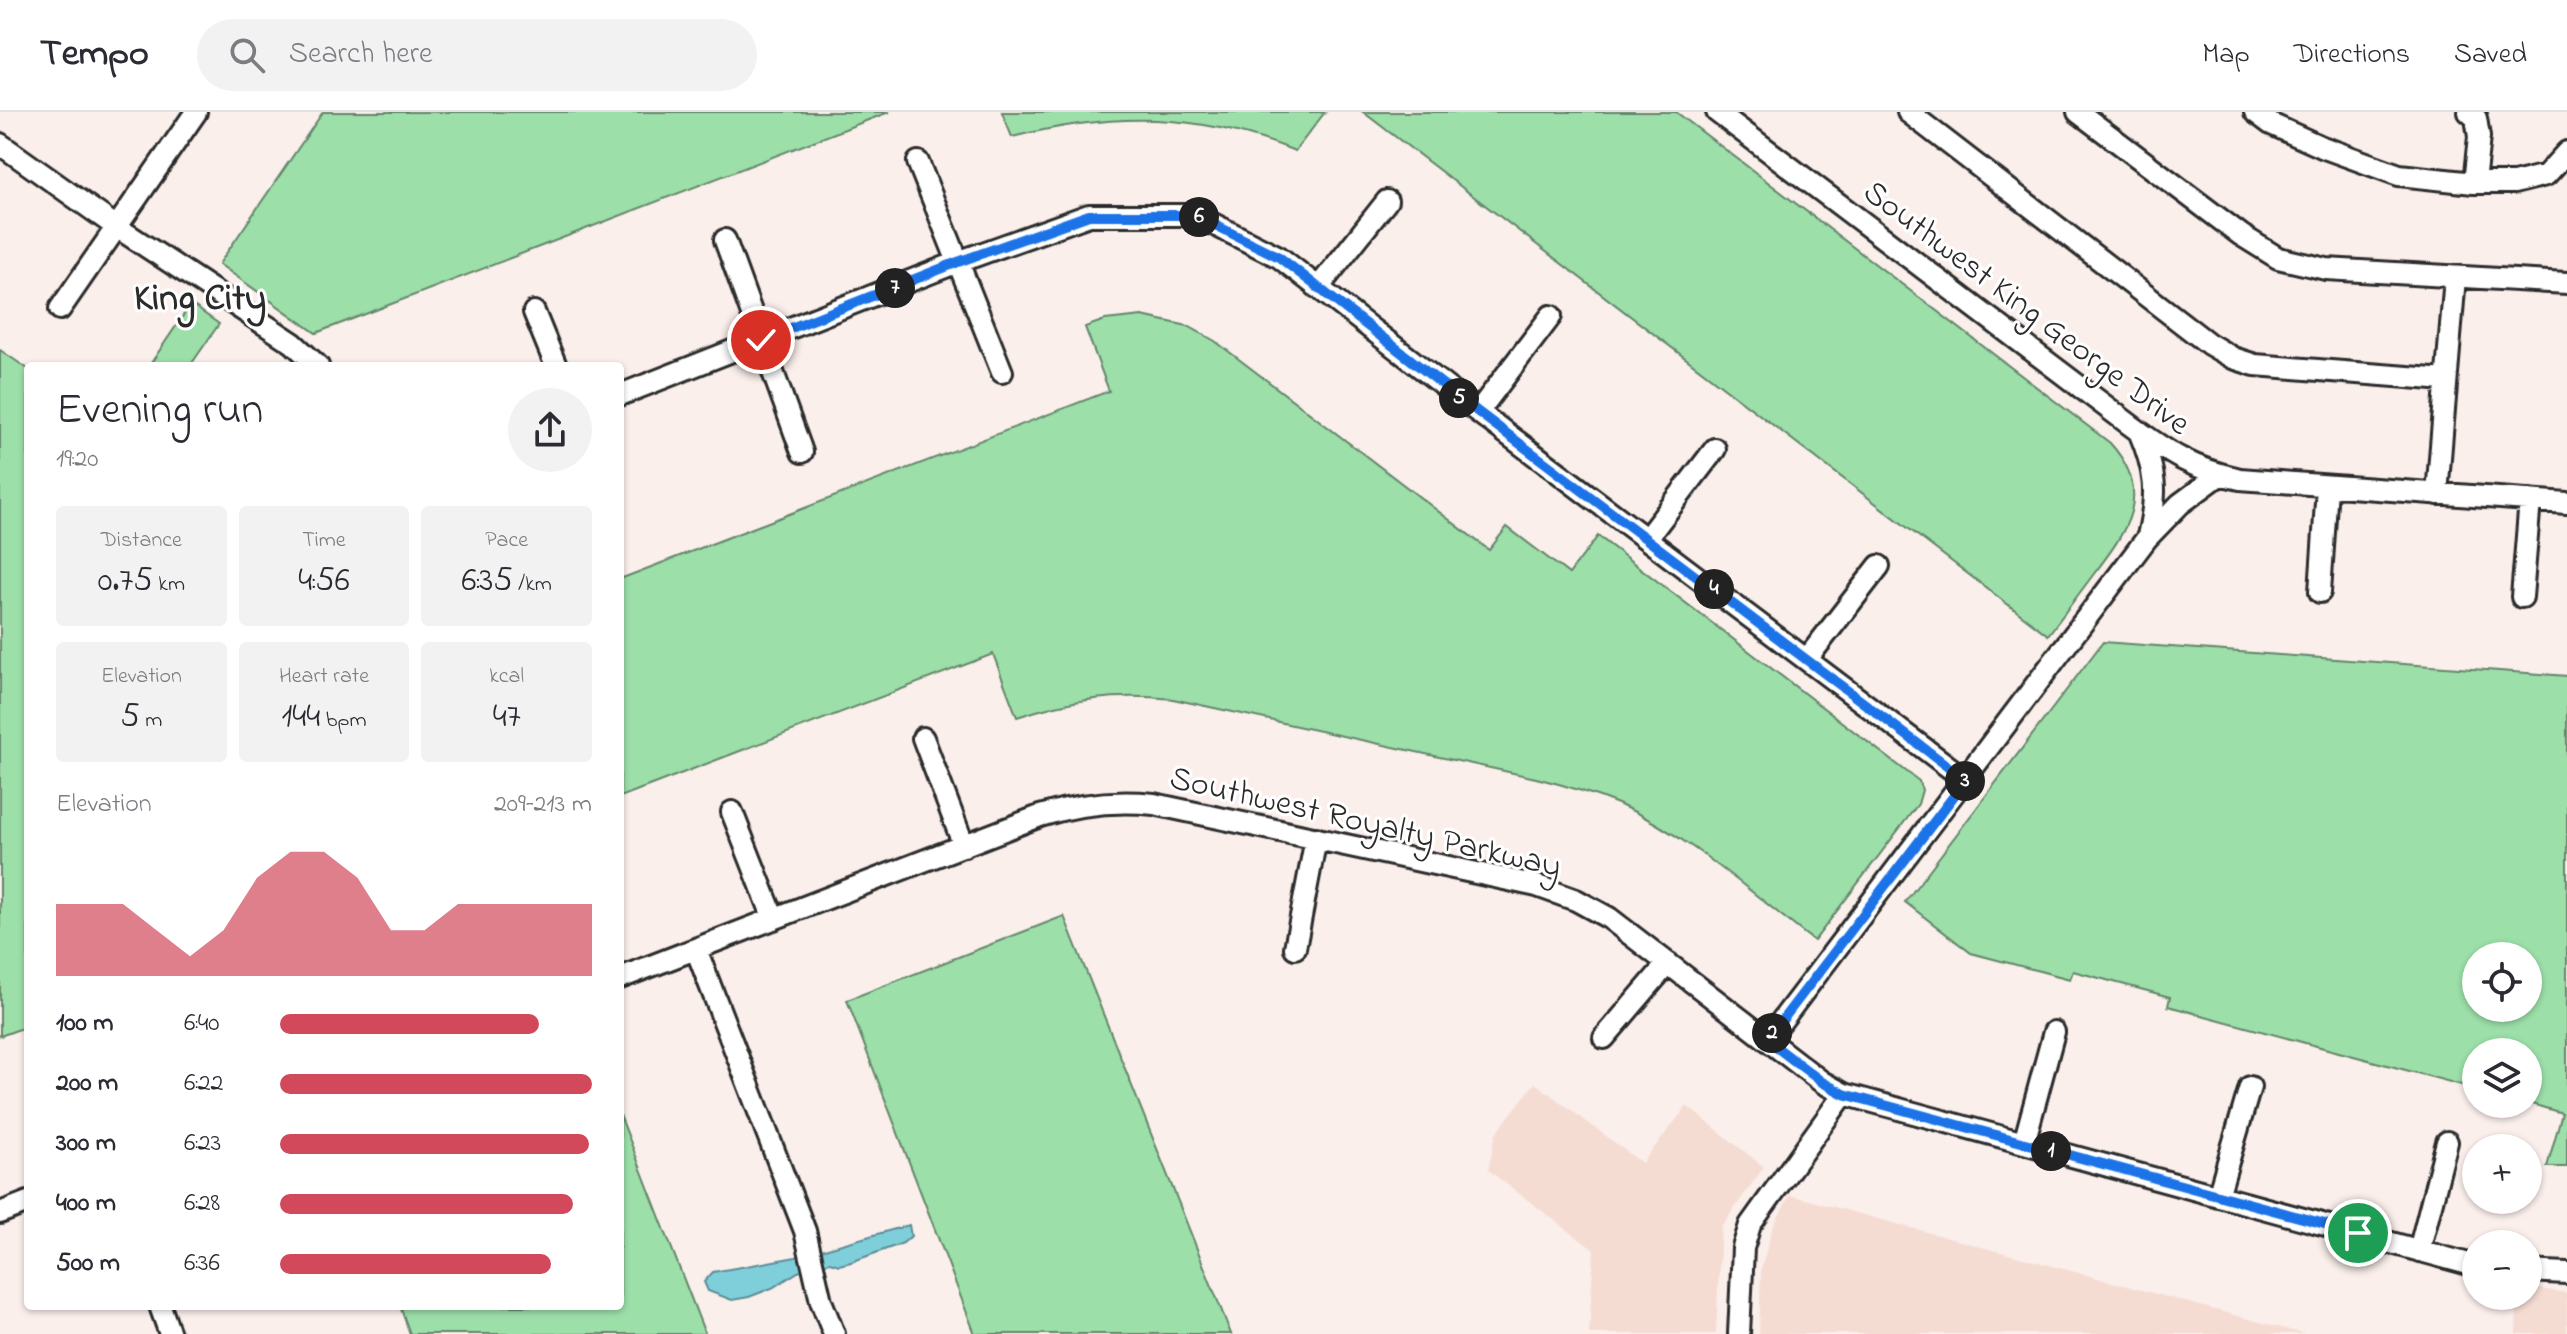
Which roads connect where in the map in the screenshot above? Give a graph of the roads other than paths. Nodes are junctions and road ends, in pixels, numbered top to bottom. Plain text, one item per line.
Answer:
1 (196, 112) edge
2 (1717, 112) edge
3 (1908, 112) edge
4 (2078, 112) edge
5 (2255, 112) edge
6 (2469, 112) edge
7 (0, 144) edge
8 (2567, 152) edge
9 (918, 162) dead end
10 (2474, 183) junction
11 (1387, 201) dead end
12 (118, 228) junction
13 (725, 240) dead end
14 (958, 262) junction
15 (2455, 277) junction
16 (2567, 283) edge
17 (1318, 288) junction
18 (60, 309) dead end
19 (534, 312) dead end
20 (1551, 316) dead end
21 (761, 340) junction
22 (314, 362) edge
23 (554, 362) edge
24 (1002, 372) dead end
25 (2446, 380) junction
26 (624, 393) edge
27 (1478, 412) junction
28 (2139, 431) junction
29 (1715, 449) dead end
30 (802, 452) dead end
31 (2218, 476) junction
32 (2327, 487) junction
33 (2437, 494) junction
34 (2530, 500) junction
35 (2567, 503) edge
36 (1647, 538) junction
37 (2147, 538) junction
38 (1879, 566) dead end
39 (2320, 592) dead end
40 (2522, 597) dead end
41 (1807, 659) junction
42 (923, 738) dead end
43 (1966, 780) junction
44 (732, 812) dead end
45 (1316, 838) junction
46 (964, 846) junction
47 (774, 919) junction
48 (1295, 948) dead end
49 (696, 949) junction
50 (1668, 963) junction
51 (624, 976) edge
52 (2054, 1032) dead end
53 (1604, 1038) dead end
54 (1767, 1040) junction
55 (2250, 1087) dead end
56 (1844, 1094) junction
57 (2447, 1142) dead end
58 (2024, 1143) junction
59 (2218, 1196) junction
60 (24, 1203) edge
61 (2, 1206) edge
62 (2419, 1251) junction
63 (2462, 1262) edge
64 (2542, 1272) edge
65 (2567, 1273) edge
66 (161, 1310) edge
67 (170, 1334) edge
68 (834, 1334) edge
69 (1739, 1334) edge

1 - 12 street
2 - 28 street, Southwest King George Drive
3 - 25 street
4 - 15 street
5 - 10 street
6 - 10 street
7 - 12 street
8 - 10 street
9 - 14 street
11 - 17 street
12 - 18 street
12 - 22 street
13 - 21 street
14 - 17 street
14 - 21 street
14 - 24 street
15 - 16 street
15 - 25 street
17 - 27 street
19 - 23 street
20 - 27 street
21 - 26 street
21 - 30 street
25 - 33 street
27 - 36 street
28 - 31 street, Southwest King George Drive
28 - 37 street
29 - 36 street
31 - 32 street, Southwest King George Drive
31 - 37 street
32 - 33 street, Southwest King George Drive
32 - 39 street
33 - 34 street, Southwest King George Drive
34 - 35 street, Southwest King George Drive
34 - 40 street
36 - 41 street
37 - 43 street
38 - 41 street
41 - 43 street
42 - 46 street
43 - 54 street
44 - 47 street
45 - 46 street, Southwest Royalty Parkway
45 - 48 street
45 - 50 street, Southwest Royalty Parkway
46 - 47 street, Southwest Royalty Parkway
47 - 49 street, Southwest Royalty Parkway
49 - 51 street, Southwest Royalty Parkway
49 - 68 street
50 - 53 street
50 - 54 street, Southwest Royalty Parkway
52 - 58 street
54 - 56 street, Southwest Royalty Parkway
55 - 59 street
56 - 58 street, Southwest Royalty Parkway
56 - 69 street
57 - 62 street
58 - 59 street, Southwest Royalty Parkway
59 - 62 street, Southwest Royalty Parkway
60 - 61 street
62 - 63 street, Southwest Royalty Parkway
64 - 65 street
66 - 67 street

